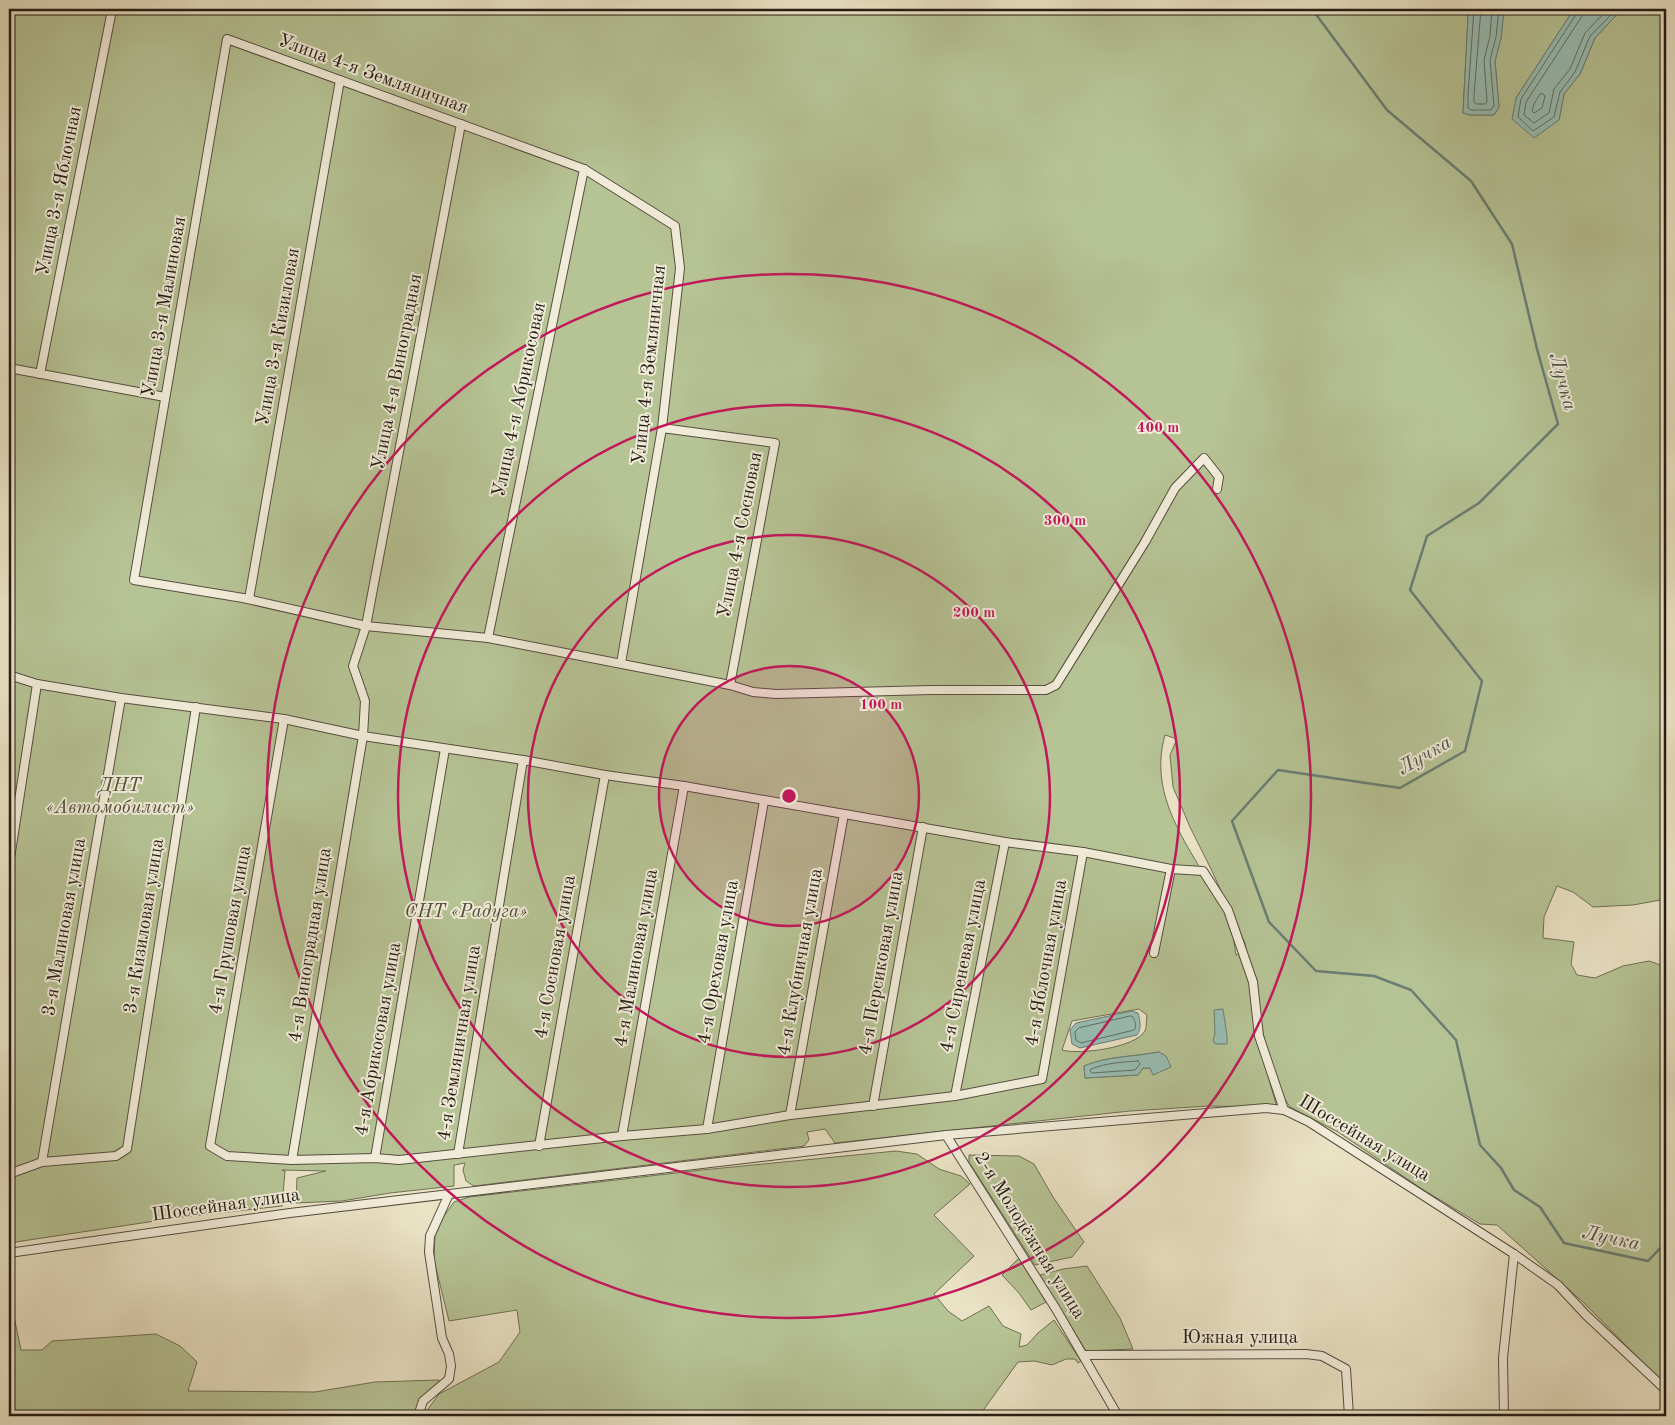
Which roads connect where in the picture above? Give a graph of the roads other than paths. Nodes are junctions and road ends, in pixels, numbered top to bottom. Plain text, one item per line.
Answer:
1 (111, 15) dead end
2 (227, 39) joint
3 (340, 80) junction
4 (461, 124) junction
5 (584, 169) junction
6 (9, 368) edge
7 (40, 374) junction
8 (166, 397) junction
9 (662, 428) junction
10 (1217, 489) dead end
11 (249, 599) junction
12 (366, 626) junction
13 (488, 638) junction
14 (621, 663) junction
15 (9, 675) edge
16 (37, 684) junction
17 (730, 685) junction
18 (121, 698) junction
19 (196, 707) junction
20 (284, 719) junction
21 (363, 736) junction
22 (445, 749) junction
23 (523, 760) junction
24 (605, 775) junction
25 (684, 786) junction
26 (764, 801) junction
27 (844, 814) junction
28 (923, 827) junction
29 (1004, 842) junction
30 (1083, 852) junction
31 (9, 865) edge
32 (1171, 869) junction
33 (1154, 953) dead end
34 (955, 1096) junction
35 (873, 1106) junction
36 (1284, 1110) junction
37 (790, 1116) junction
38 (707, 1129) junction
39 (946, 1135) junction
40 (622, 1136) junction
41 (539, 1146) junction
42 (458, 1154) junction
43 (375, 1158) junction
44 (292, 1160) junction
45 (42, 1162) junction
46 (9, 1174) edge
47 (449, 1194) junction
48 (9, 1253) edge
49 (1514, 1254) junction
50 (1084, 1355) junction
51 (1666, 1390) edge
52 (418, 1416) edge
53 (1118, 1416) edge
54 (1349, 1416) edge
55 (1504, 1416) edge

1 - 7 street, Улица 3-я Яблочная
2 - 3 street, Улица 4-я Земляничная
2 - 8 street, Улица 3-я Малиновая
3 - 4 street, Улица 4-я Земляничная
3 - 11 street, Улица 3-я Кизиловая
4 - 5 street, Улица 4-я Земляничная
4 - 12 street, Улица 4-я Виноградная
5 - 9 street, Улица 4-я Земляничная
5 - 13 street, Улица 4-я Абрикосовая
6 - 7 street
7 - 8 street
8 - 11 street, Улица 3-я Малиновая
9 - 14 street, Улица 4-я Земляничная
9 - 17 street, Улица 4-я Сосновая
10 - 17 street
11 - 12 street
12 - 13 street
12 - 21 street, Улица 4-я Виноградная
13 - 14 street
14 - 17 street
15 - 16 street
16 - 18 street
16 - 31 street
18 - 19 street
18 - 45 street, 3-я Малиновая улица
19 - 20 street
19 - 45 street, 3-я Кизиловая улица
20 - 21 street
20 - 44 street, 4-я Грушовая улица
21 - 22 street
21 - 44 street, 4-я Виноградная улица
22 - 23 street
22 - 43 street, 4-я Абрикосовая улица
23 - 24 street
23 - 42 street, 4-я Земляничная улица
24 - 25 street
24 - 41 street, 4-я Сосновая улица
25 - 26 street
25 - 40 street, 4-я Малиновая улица
26 - 27 street
26 - 38 street, 4-я Ореховая улица
27 - 28 street
27 - 37 street, 4-я Клубничная улица
28 - 29 street
28 - 35 street, 4-я Персиковая улица
29 - 30 street
29 - 34 street, 4-я Сиреневая улица
30 - 32 street
30 - 34 street, 4-я Яблочная улица
32 - 33 street
32 - 36 street
34 - 35 street
35 - 37 street
36 - 39 street, Шоссейная улица
36 - 49 street, Шоссейная улица
37 - 38 street
38 - 40 street
39 - 47 street, Шоссейная улица
39 - 50 street, 2-я Молодёжная улица
40 - 41 street
41 - 42 street
42 - 43 street
43 - 44 street
45 - 46 street
47 - 48 street, Шоссейная улица
47 - 52 street
49 - 51 street, Шоссейная улица
49 - 55 street
50 - 53 street, 2-я Молодёжная улица
50 - 54 street, Южная улица

